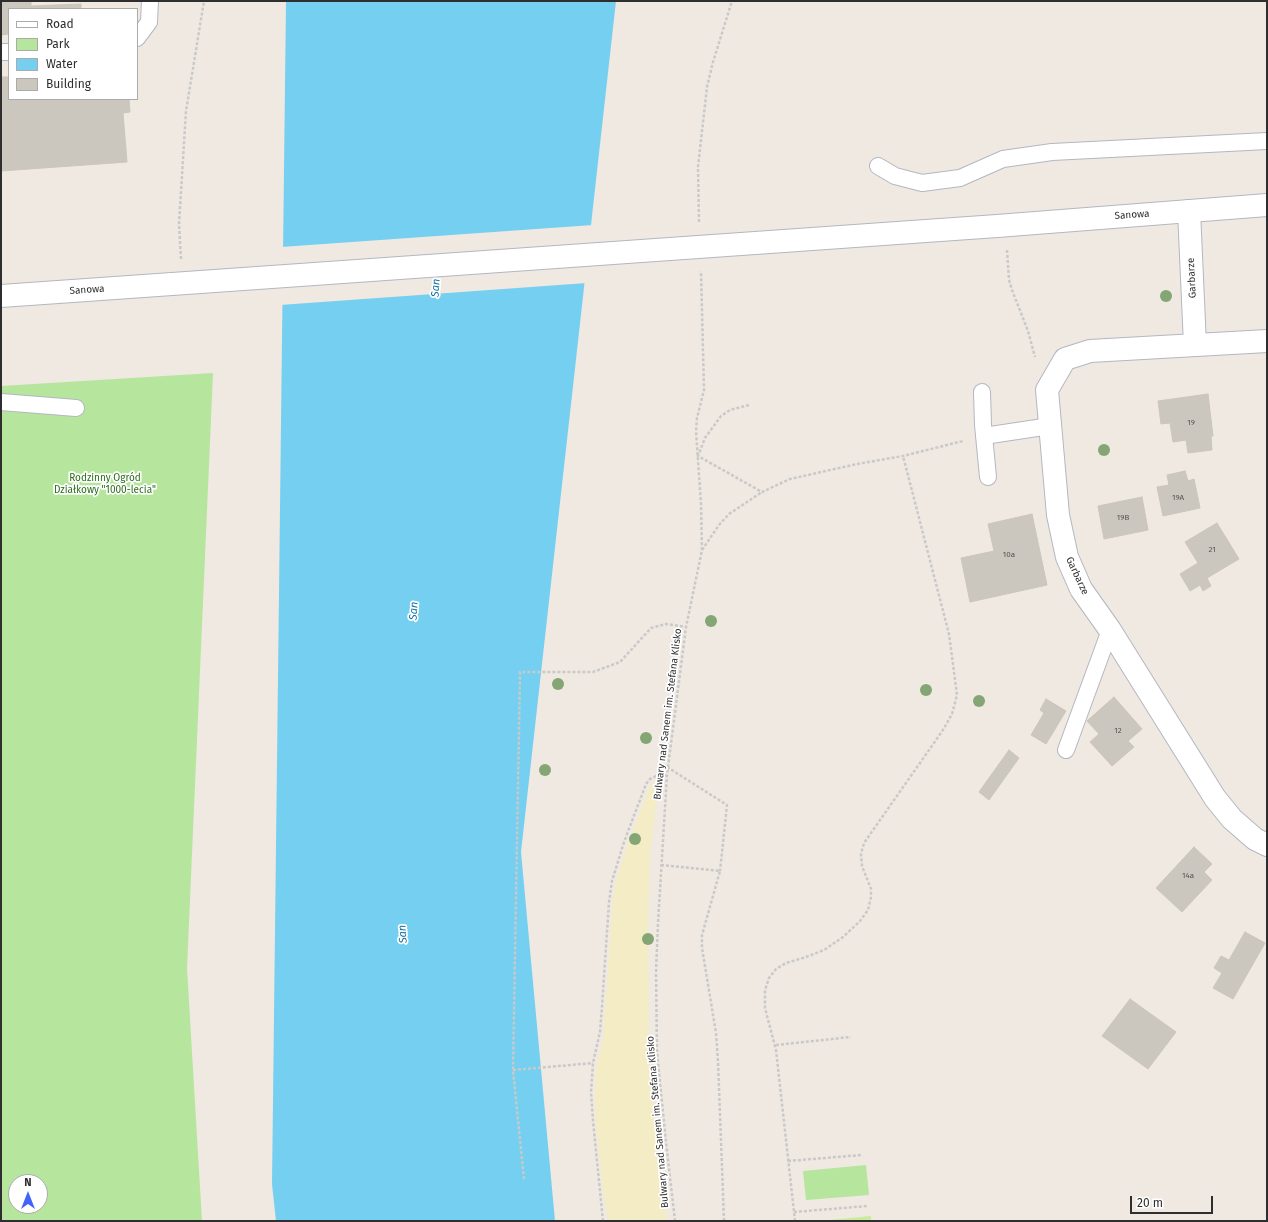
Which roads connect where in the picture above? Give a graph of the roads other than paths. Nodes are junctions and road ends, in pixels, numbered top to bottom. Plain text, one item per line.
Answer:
1 (150, 1) edge
2 (138, 37) edge
3 (1267, 141) edge
4 (878, 166) dead end
5 (1267, 205) edge
6 (1189, 211) junction
7 (1, 296) edge
8 (1267, 341) edge
9 (1195, 345) junction
10 (982, 392) dead end
11 (1, 402) edge
12 (76, 408) dead end
13 (1050, 426) junction
14 (984, 436) junction
15 (988, 477) dead end
16 (1110, 630) junction
17 (1066, 750) dead end
18 (1267, 845) edge

1 - 2 lane
3 - 4 lane
5 - 6 main road, Sanowa
6 - 7 main road, Sanowa, bridge
6 - 9 main road, Garbarze
8 - 9 main road, Garbarze
9 - 13 main road, Garbarze
10 - 14 lane
11 - 12 lane
13 - 14 lane
13 - 16 main road, Garbarze
14 - 15 lane
16 - 17 lane
16 - 18 main road, Garbarze

